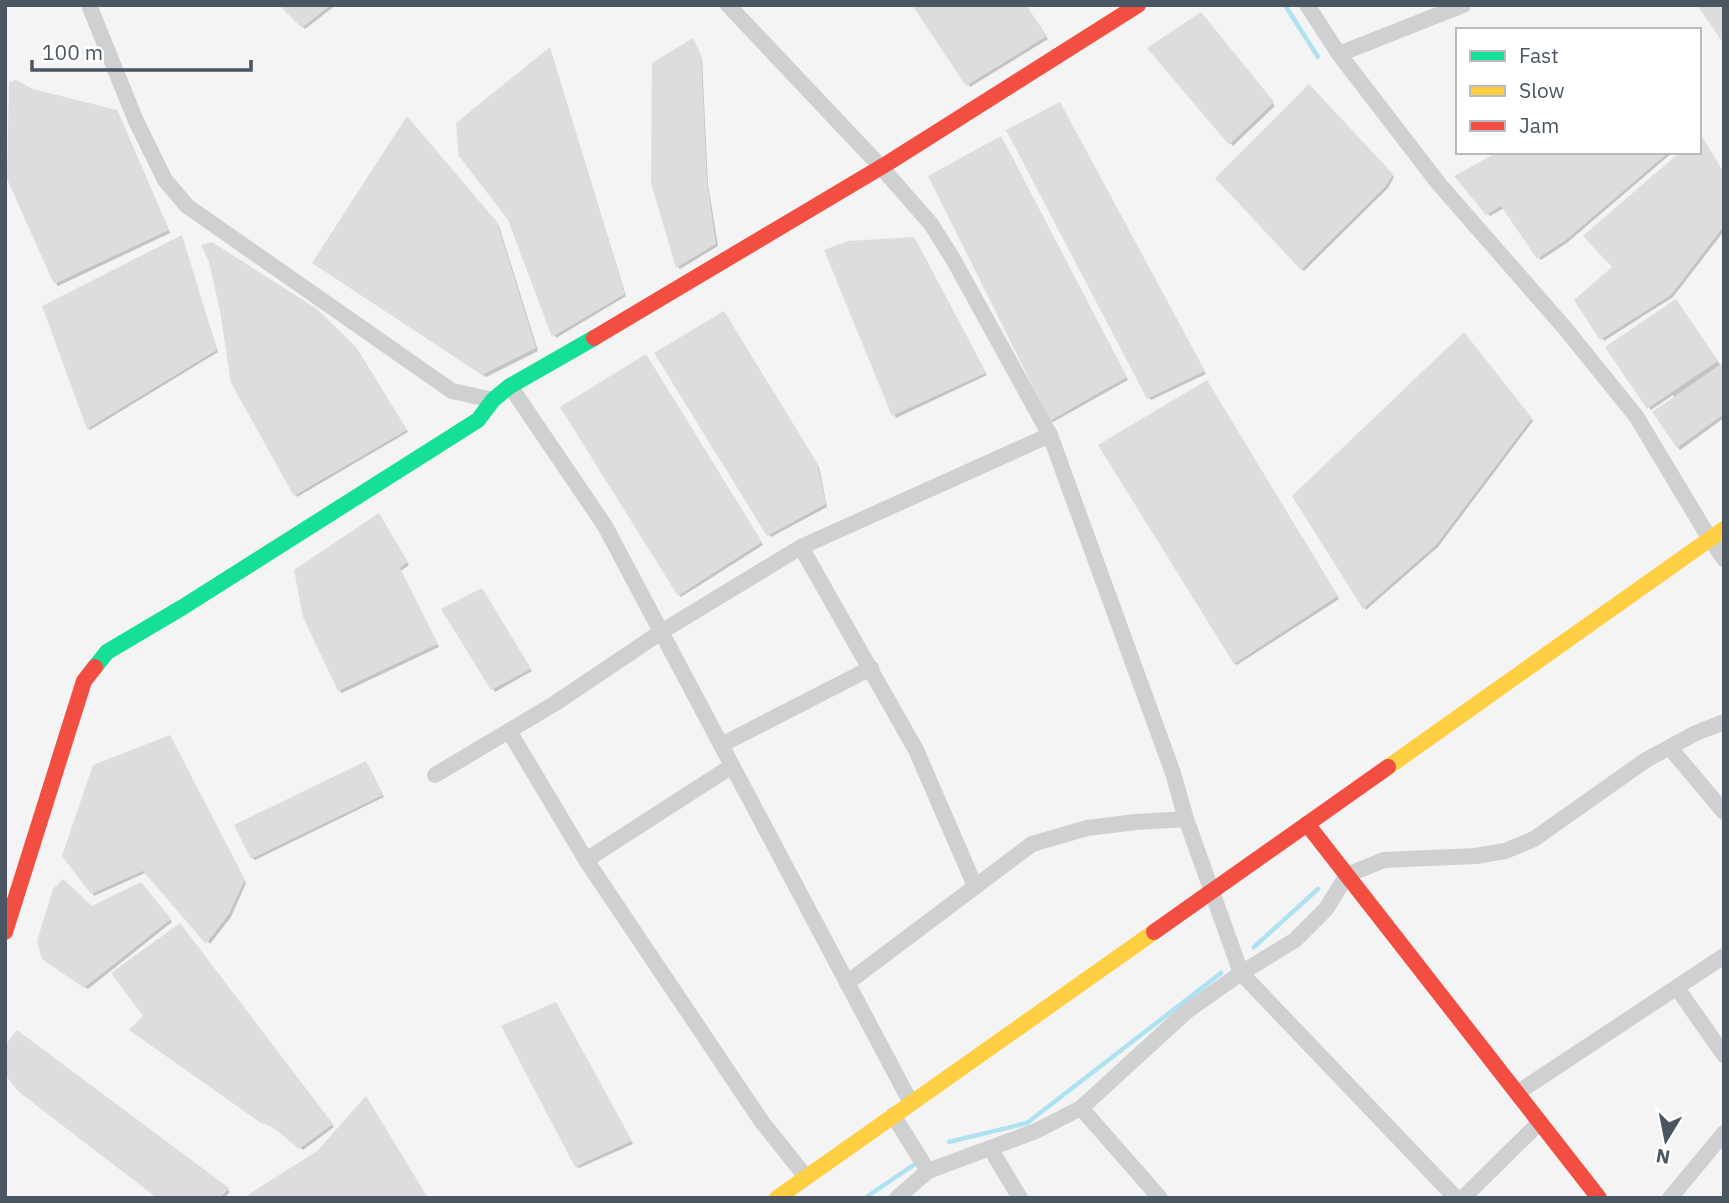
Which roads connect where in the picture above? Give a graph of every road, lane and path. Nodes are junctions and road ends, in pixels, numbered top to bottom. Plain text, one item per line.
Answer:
1 (89, 5) edge
2 (729, 5) edge
3 (1138, 5) edge
4 (1307, 5) edge
5 (1462, 5) edge
6 (1339, 54) junction
7 (881, 167) junction
8 (510, 386) junction
9 (493, 400) junction
10 (1049, 435) junction
11 (1724, 529) edge
12 (1710, 539) junction
13 (801, 547) junction
14 (1724, 559) edge
15 (661, 632) junction
16 (871, 668) junction
17 (1724, 722) edge
18 (509, 731) junction
19 (721, 745) junction
20 (1670, 748) junction
21 (732, 766) junction
22 (435, 775) dead end
23 (1724, 812) edge
24 (1186, 819) junction
25 (1307, 824) junction
26 (586, 860) junction
27 (1347, 875) junction
28 (975, 886) junction
29 (1211, 891) junction
30 (5, 932) edge
31 (1724, 956) edge
32 (1241, 973) junction
33 (847, 983) junction
34 (1676, 988) junction
35 (1724, 1055) edge
36 (1517, 1093) junction
37 (911, 1103) junction
38 (1081, 1108) junction
39 (893, 1115) junction
40 (1540, 1122) junction
41 (1724, 1133) edge
42 (990, 1148) junction
43 (928, 1171) junction
44 (806, 1177) junction
45 (777, 1198) edge
46 (897, 1198) edge
47 (1020, 1198) edge
48 (1160, 1198) edge
49 (1456, 1198) edge
50 (1463, 1198) edge
51 (1599, 1198) edge
52 (1670, 1198) edge

1 - 9 street
2 - 7 street
3 - 7 street
4 - 6 street
5 - 6 street
6 - 12 street
7 - 8 street
7 - 10 street
8 - 9 street
8 - 15 street
9 - 30 street
10 - 13 street
10 - 24 street
11 - 12 street
12 - 14 street
12 - 25 street
13 - 15 street
13 - 16 street
15 - 18 street
15 - 19 street
16 - 19 street
16 - 28 street
17 - 20 street
18 - 22 street
18 - 26 street
19 - 21 street
20 - 23 street
20 - 27 street
21 - 26 street
21 - 33 street
24 - 28 street
24 - 29 street
25 - 27 street
25 - 29 street
26 - 44 street
27 - 32 street
27 - 36 street
28 - 33 street
29 - 32 street
29 - 37 street
31 - 34 street
32 - 38 street
32 - 49 street
33 - 37 street
34 - 35 street
34 - 36 street
36 - 40 street
37 - 39 street
38 - 42 street
38 - 48 street
39 - 43 street
39 - 44 street
40 - 50 street
40 - 51 street
41 - 52 street
42 - 43 street
42 - 47 street
43 - 46 street
44 - 45 street

